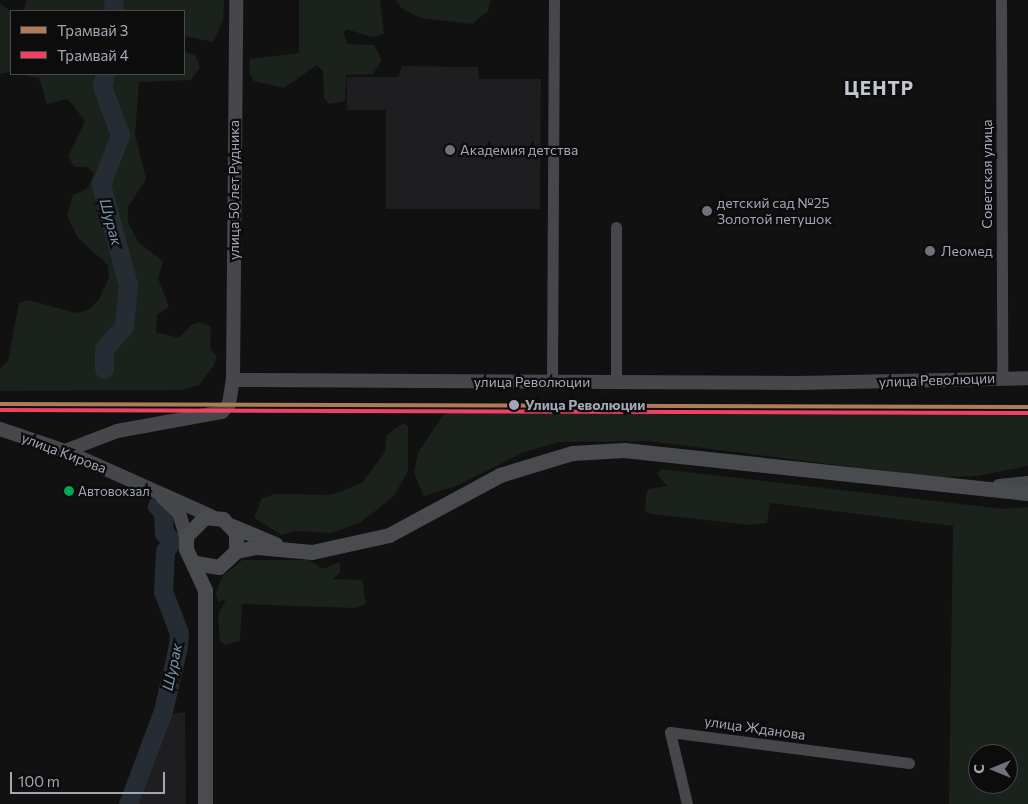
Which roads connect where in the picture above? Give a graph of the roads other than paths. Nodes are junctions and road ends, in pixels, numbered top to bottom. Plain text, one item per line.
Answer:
1 (236, 0) edge
2 (554, 0) edge
3 (1001, 0) edge
4 (616, 227) dead end
5 (1002, 378) junction
6 (1028, 378) edge
7 (233, 380) junction
8 (552, 381) junction
9 (616, 382) junction
10 (0, 429) edge
11 (65, 451) junction
12 (1028, 483) edge
13 (969, 489) junction
14 (155, 490) junction
15 (1028, 493) edge
16 (211, 516) junction
17 (232, 526) junction
18 (186, 536) junction
19 (288, 550) junction
20 (236, 551) junction
21 (196, 563) junction
22 (219, 568) junction
23 (204, 590) junction
24 (909, 763) dead end
25 (205, 804) edge
26 (687, 804) edge

1 - 7 street, улица 50 лет Рудника
2 - 8 street
3 - 5 street, Советская улица
4 - 9 street
5 - 6 street, улица Революции
5 - 9 street, улица Революции
7 - 8 street, улица Революции
7 - 11 street
8 - 9 street, улица Революции
10 - 11 street, улица Кирова
11 - 14 street, улица Кирова
12 - 13 street
13 - 15 main road
13 - 19 main road
14 - 16 street, улица Кирова
14 - 18 street
16 - 17 main road
16 - 18 main road
17 - 19 main road
17 - 20 main road
18 - 21 main road
19 - 20 main road
20 - 22 main road
21 - 22 main road
21 - 23 main road
22 - 23 main road
23 - 25 main road
24 - 26 street, улица Жданова

